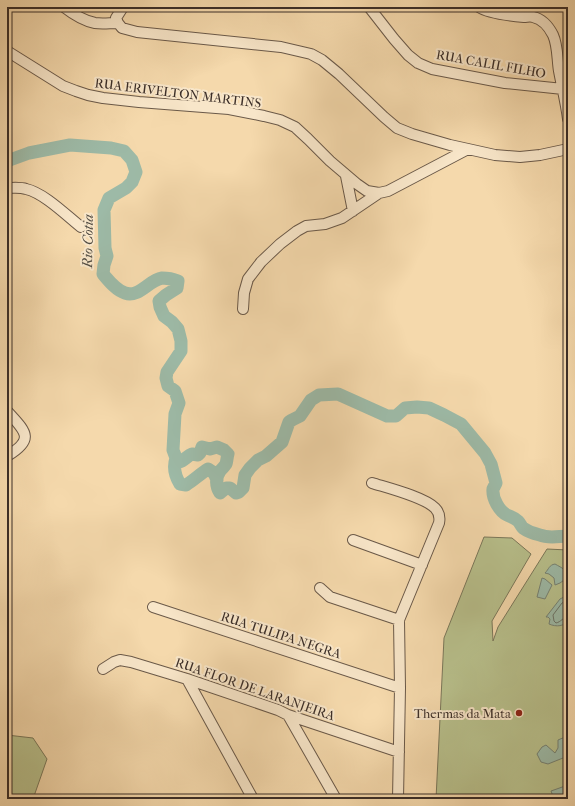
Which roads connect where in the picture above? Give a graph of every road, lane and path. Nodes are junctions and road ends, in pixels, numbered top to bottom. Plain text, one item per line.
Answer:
1 (64, 7) edge
2 (123, 7) edge
3 (369, 7) edge
4 (479, 7) edge
5 (118, 23) junction
6 (8, 54) edge
7 (563, 89) junction
8 (568, 120) edge
9 (468, 149) junction
10 (568, 149) edge
11 (346, 176) junction
12 (7, 188) edge
13 (379, 193) junction
14 (353, 211) junction
15 (80, 227) dead end
16 (243, 310) dead end
17 (7, 411) edge
18 (7, 456) edge
19 (372, 483) dead end
20 (353, 540) dead end
21 (422, 565) junction
22 (320, 588) dead end
23 (153, 607) dead end
24 (399, 620) junction
25 (103, 670) dead end
26 (187, 679) junction
27 (400, 688) junction
28 (288, 715) junction
29 (399, 752) junction
30 (253, 799) edge
31 (336, 799) edge
32 (398, 799) edge

1 - 5 street
2 - 5 street
3 - 7 street, RUA CALIL FILHO
4 - 7 street
5 - 9 street
6 - 11 street, RUA ERIVELTON MARTINS
7 - 8 street
9 - 10 street
9 - 13 street
11 - 13 street, RUA ERIVELTON MARTINS
11 - 14 street
12 - 15 street
13 - 14 street
14 - 16 street
17 - 18 street
19 - 21 street
20 - 21 street
21 - 24 street
22 - 24 street
23 - 27 street, RUA TULIPA NEGRA
24 - 27 street
25 - 26 street, RUA FLOR DE LARANJEIRA
26 - 28 street, RUA FLOR DE LARANJEIRA
26 - 30 street
27 - 29 street
28 - 29 street, RUA FLOR DE LARANJEIRA
28 - 31 street
29 - 32 street

